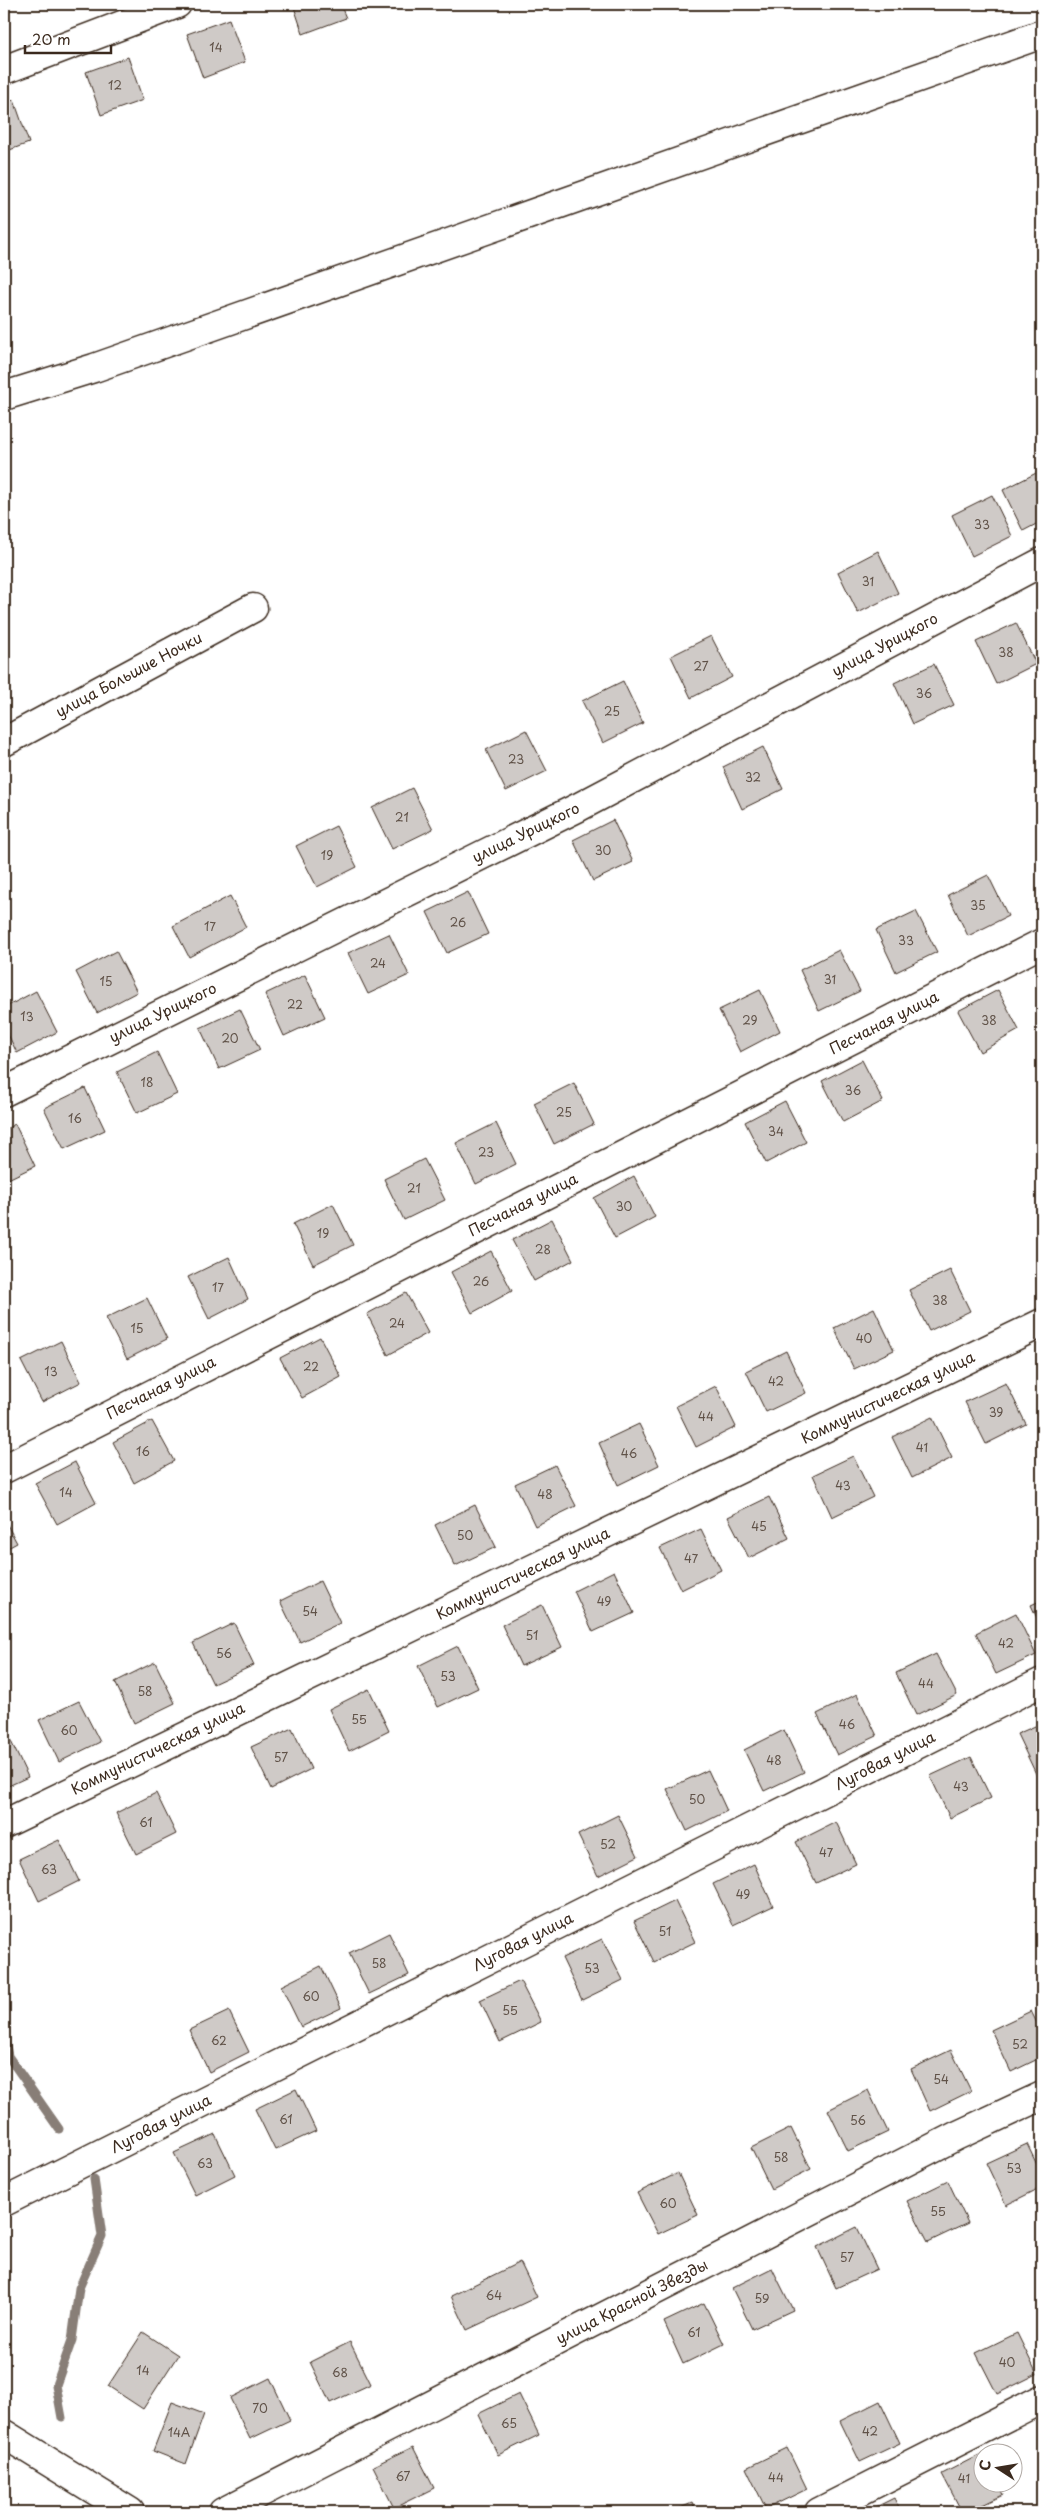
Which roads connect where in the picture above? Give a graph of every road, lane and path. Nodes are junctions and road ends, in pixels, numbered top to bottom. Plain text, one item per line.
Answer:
1 (177, 4) edge
2 (1042, 34) edge
3 (4, 70) edge
4 (4, 396) edge
5 (1042, 562) edge
6 (253, 608) dead end
7 (4, 742) edge
8 (1042, 943) edge
9 (4, 1092) edge
10 (1041, 1327) edge
11 (4, 1469) edge
12 (1042, 1682) edge
13 (4, 1824) edge
14 (1042, 2096) edge
15 (4, 2202) edge
16 (1042, 2399) edge
17 (4, 2434) edge
18 (126, 2511) edge
19 (223, 2512) edge
20 (819, 2512) edge

1 - 3 street
2 - 4 street
5 - 9 street, улица Урицкого
6 - 7 street, улица Большие Ночки
8 - 11 street, Песчаная улица
10 - 13 street, Коммунистическая улица
12 - 15 street, Луговая улица
14 - 19 street, улица Красной Звезды
16 - 20 street
17 - 18 street

